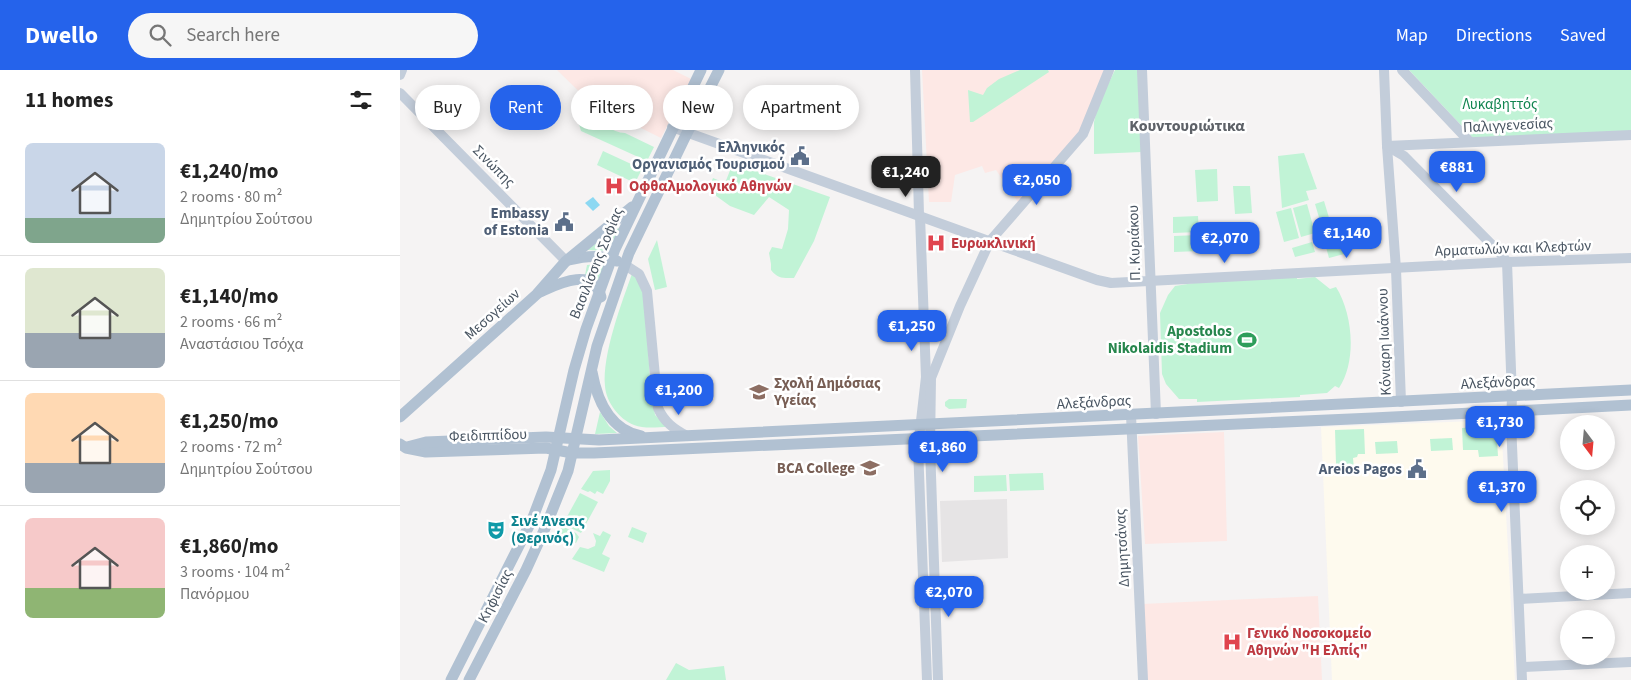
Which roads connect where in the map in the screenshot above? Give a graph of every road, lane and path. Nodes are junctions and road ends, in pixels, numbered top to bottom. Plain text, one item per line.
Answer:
1 (402, 70) edge
2 (701, 70) edge
3 (718, 70) edge
4 (915, 70) edge
5 (1109, 70) edge
6 (1142, 70) edge
7 (1384, 70) edge
8 (1402, 70) edge
9 (400, 75) edge
10 (694, 85) edge
11 (400, 92) edge
12 (671, 130) edge
13 (678, 130) edge
14 (687, 133) junction
15 (1631, 135) edge
16 (1470, 142) junction
17 (1387, 146) junction
18 (636, 205) junction
19 (920, 216) junction
20 (990, 241) junction
21 (612, 258) junction
22 (1631, 258) edge
23 (566, 260) junction
24 (1507, 262) junction
25 (625, 265) junction
26 (1396, 269) junction
27 (1151, 280) junction
28 (600, 293) junction
29 (537, 294) junction
30 (597, 346) junction
31 (592, 368) junction
32 (1631, 390) edge
33 (1512, 397) junction
34 (1401, 402) junction
35 (1631, 405) edge
36 (1512, 412) junction
37 (1156, 414) junction
38 (1130, 415) junction
39 (402, 416) edge
40 (925, 425) junction
41 (1131, 429) junction
42 (687, 436) junction
43 (650, 438) junction
44 (924, 438) junction
45 (575, 440) junction
46 (557, 444) junction
47 (402, 446) edge
48 (572, 453) junction
49 (1631, 593) edge
50 (1519, 599) junction
51 (1631, 662) edge
52 (1522, 668) junction
53 (451, 680) edge
54 (469, 680) edge
55 (927, 680) edge
56 (938, 680) edge
57 (1143, 680) edge
58 (1522, 680) edge

1 - 9 street
2 - 10 main road, Βασιλίσσης Σοφίας
3 - 14 main road, Βασιλίσσης Σοφίας
4 - 19 street
5 - 20 street
6 - 27 street, Π. Κυριάκου
7 - 17 street, Κόνιαρη Ιωάννου
8 - 16 street
11 - 23 street, Σινώπης
12 - 18 main road, Βασιλίσσης Σοφίας
13 - 14 street, Αρματωλών και Κλεφτών
14 - 19 street, Αρματωλών και Κλεφτών
14 - 25 main road, Βασιλίσσης Σοφίας
15 - 16 street, Παλιγγενεσίας
16 - 17 street, Παλιγγενεσίας
17 - 24 street
17 - 26 street, Κόνιαρη Ιωάννου
18 - 21 main road, Βασιλίσσης Σοφίας
18 - 23 main road, Μεσογείων
19 - 20 street, Αρματωλών και Κλεφτών
19 - 40 street
20 - 27 street, Αρματωλών και Κλεφτών
20 - 40 street
21 - 23 main road
21 - 25 main road
21 - 28 main road, Βασιλίσσης Σοφίας
22 - 24 street, Αρματωλών και Κλεφτών
23 - 29 main road, Μεσογείων
24 - 26 street, Αρματωλών και Κλεφτών
24 - 33 street
25 - 30 main road, Βασιλίσσης Σοφίας
25 - 42 street
26 - 27 street, Αρματωλών και Κλεφτών
26 - 34 street, Κόνιαρη Ιωάννου
27 - 37 street, Π. Κυριάκου
28 - 29 main road
28 - 30 main road
28 - 46 main road, Βασιλίσσης Σοφίας
29 - 39 main road, Μεσογείων
30 - 31 main road, Βασιλίσσης Σοφίας
31 - 43 main road
31 - 45 main road, Βασιλίσσης Σοφίας
32 - 33 main road, Αλεξάνδρας
33 - 34 main road, Αλεξάνδρας
33 - 36 street
34 - 37 main road, Αλεξάνδρας
35 - 36 main road, Αλεξάνδρας
36 - 41 main road, Αλεξάνδρας
36 - 50 street
37 - 38 main road, Αλεξάνδρας
38 - 40 main road, Αλεξάνδρας
38 - 41 street, Δημητσάνας
40 - 42 main road, Αλεξάνδρας
40 - 44 street
41 - 44 main road, Αλεξάνδρας
41 - 57 street, Δημητσάνας
42 - 43 main road, Αλεξάνδρας
43 - 45 main road, Αλεξάνδρας
44 - 48 main road, Αλεξάνδρας
44 - 55 street
44 - 56 street
45 - 46 main road, Αλεξάνδρας
45 - 48 main road, Κηφισίας
46 - 47 main road, Φειδιππίδου
46 - 48 main road, Φειδιππίδου
46 - 53 main road, Κηφισίας
48 - 54 main road, Κηφισίας
49 - 50 street
50 - 52 street
51 - 52 street
52 - 58 street

